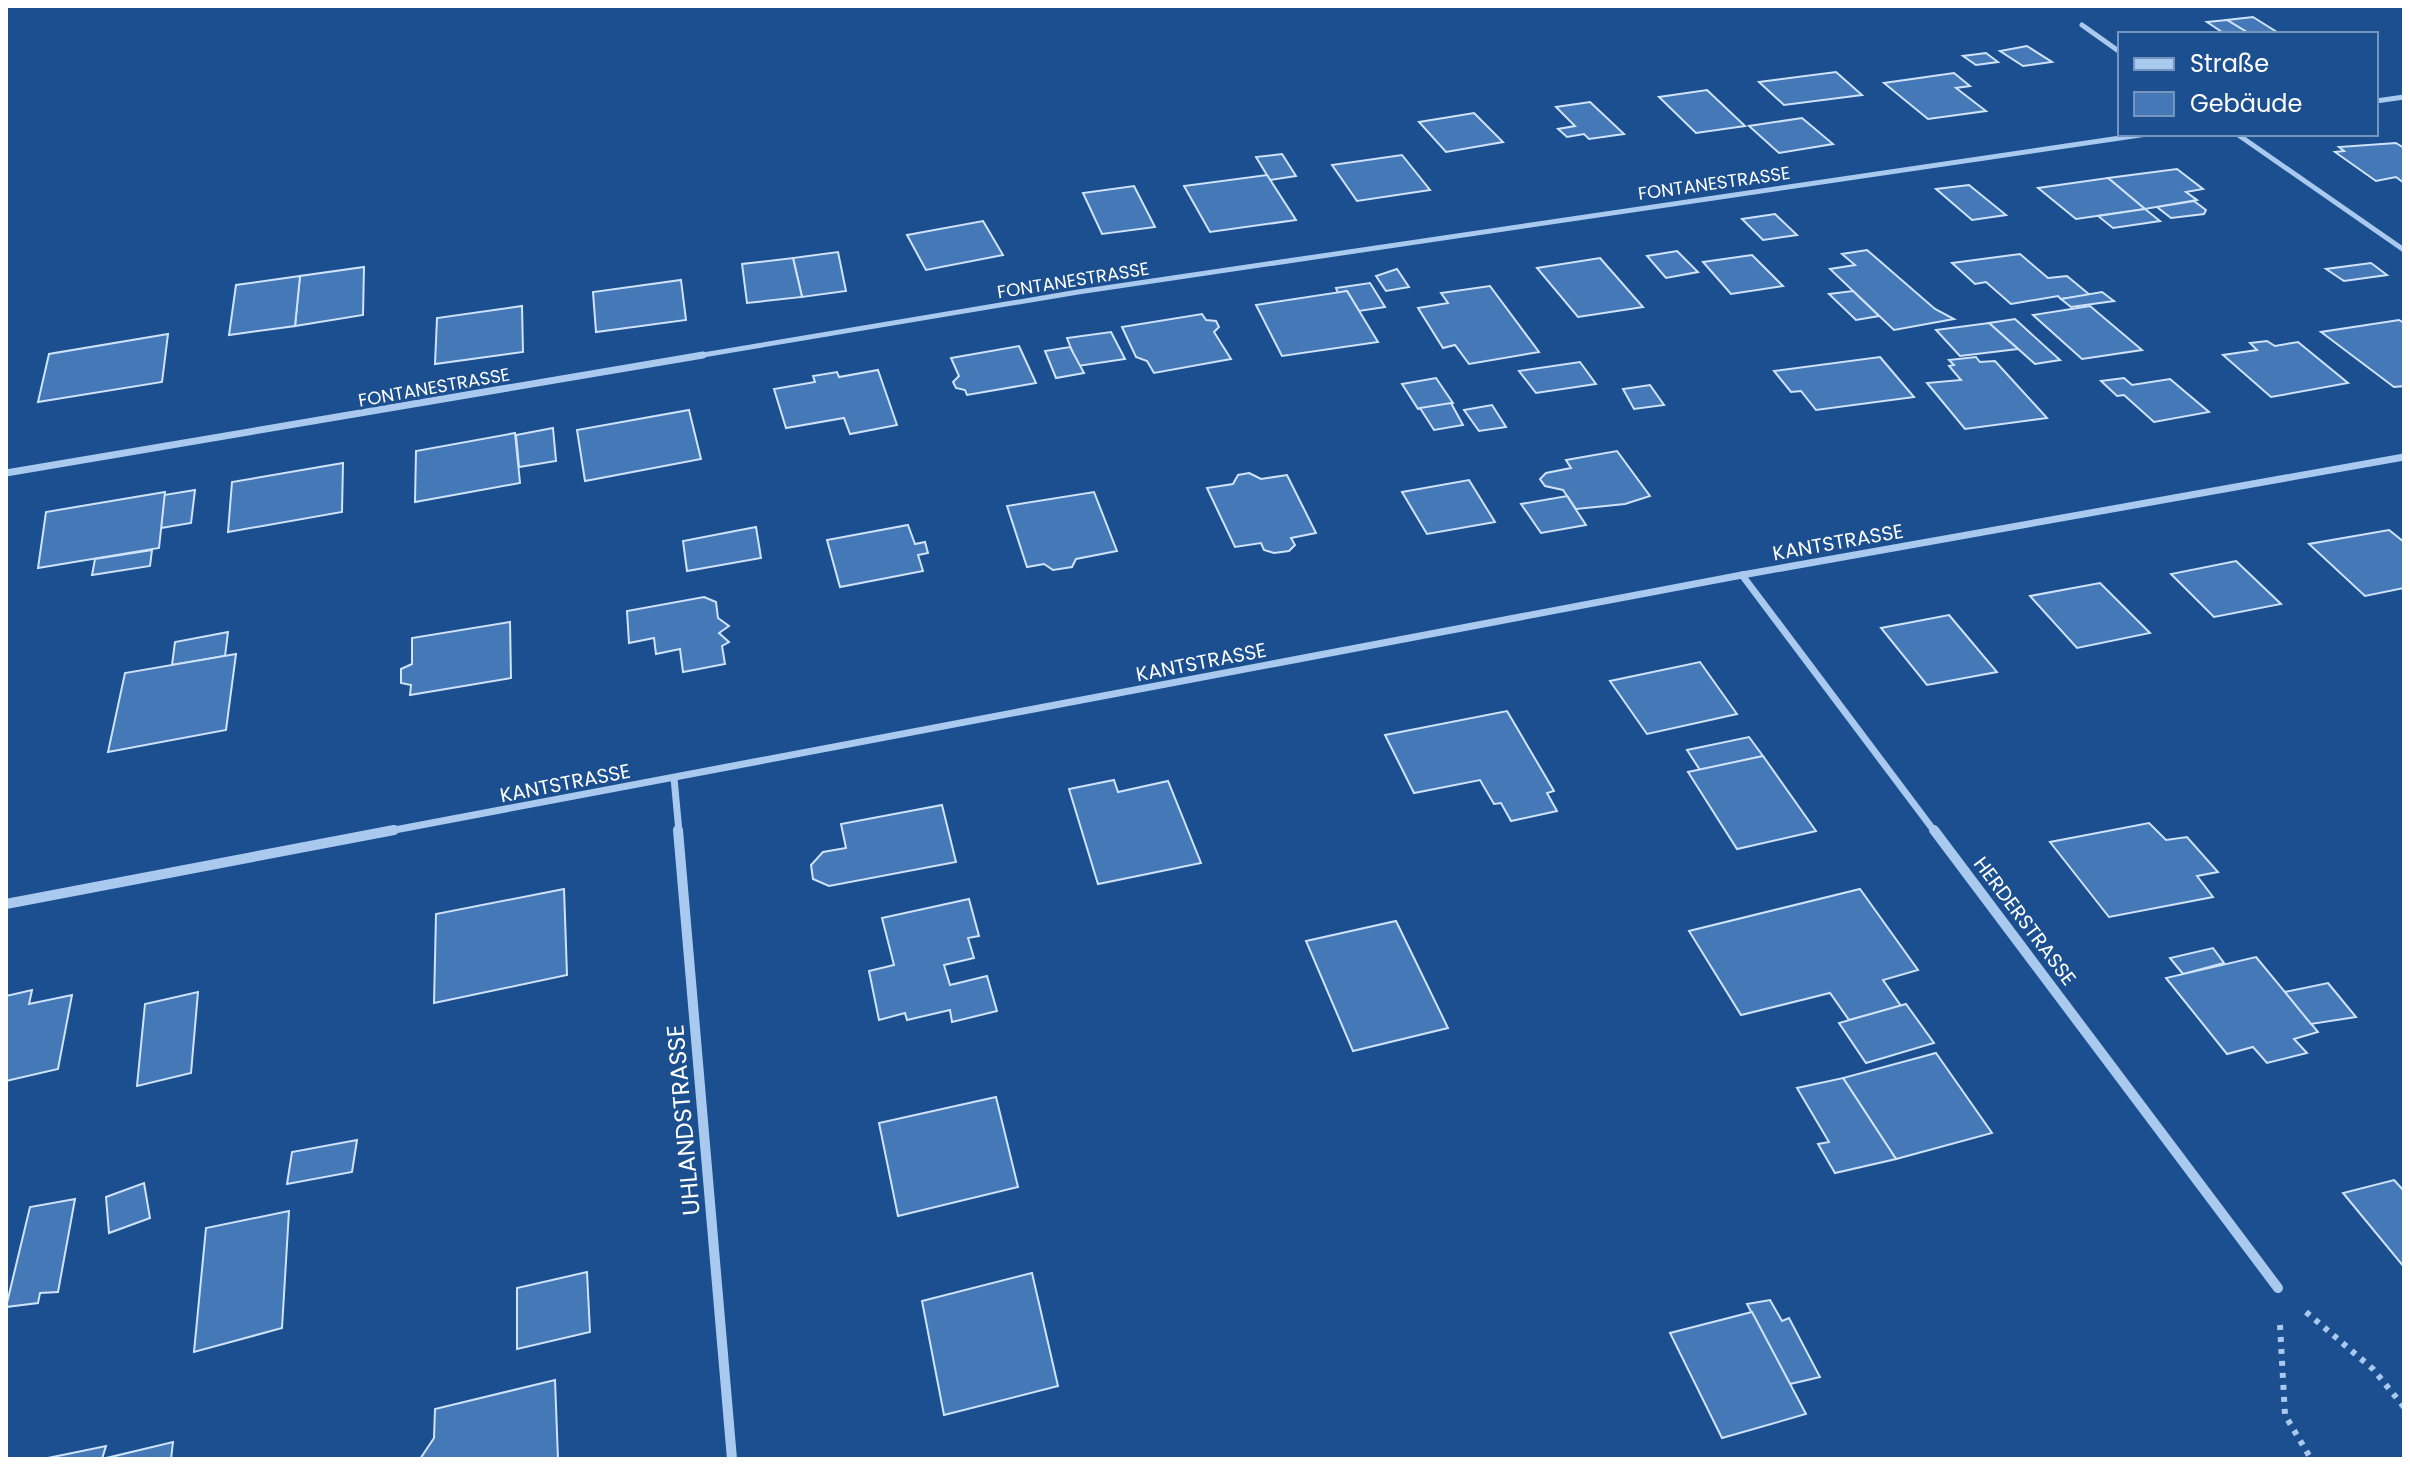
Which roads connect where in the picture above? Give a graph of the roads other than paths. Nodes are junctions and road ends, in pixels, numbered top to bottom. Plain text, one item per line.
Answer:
1 (2082, 25) dead end
2 (2118, 51) edge
3 (2404, 97) edge
4 (2378, 101) edge
5 (2133, 136) edge
6 (2240, 136) edge
7 (2404, 250) edge
8 (2404, 457) edge
9 (6, 473) edge
10 (1742, 575) junction
11 (674, 778) junction
12 (6, 904) edge
13 (2278, 1288) road end
14 (732, 1459) edge

1 - 2 street
3 - 4 street
5 - 9 street, FONTANESTRASSE
6 - 7 street
8 - 10 street, KANTSTRASSE
10 - 11 street, KANTSTRASSE
10 - 13 street, HERDERSTRASSE
11 - 12 street, KANTSTRASSE
11 - 14 street, UHLANDSTRASSE

